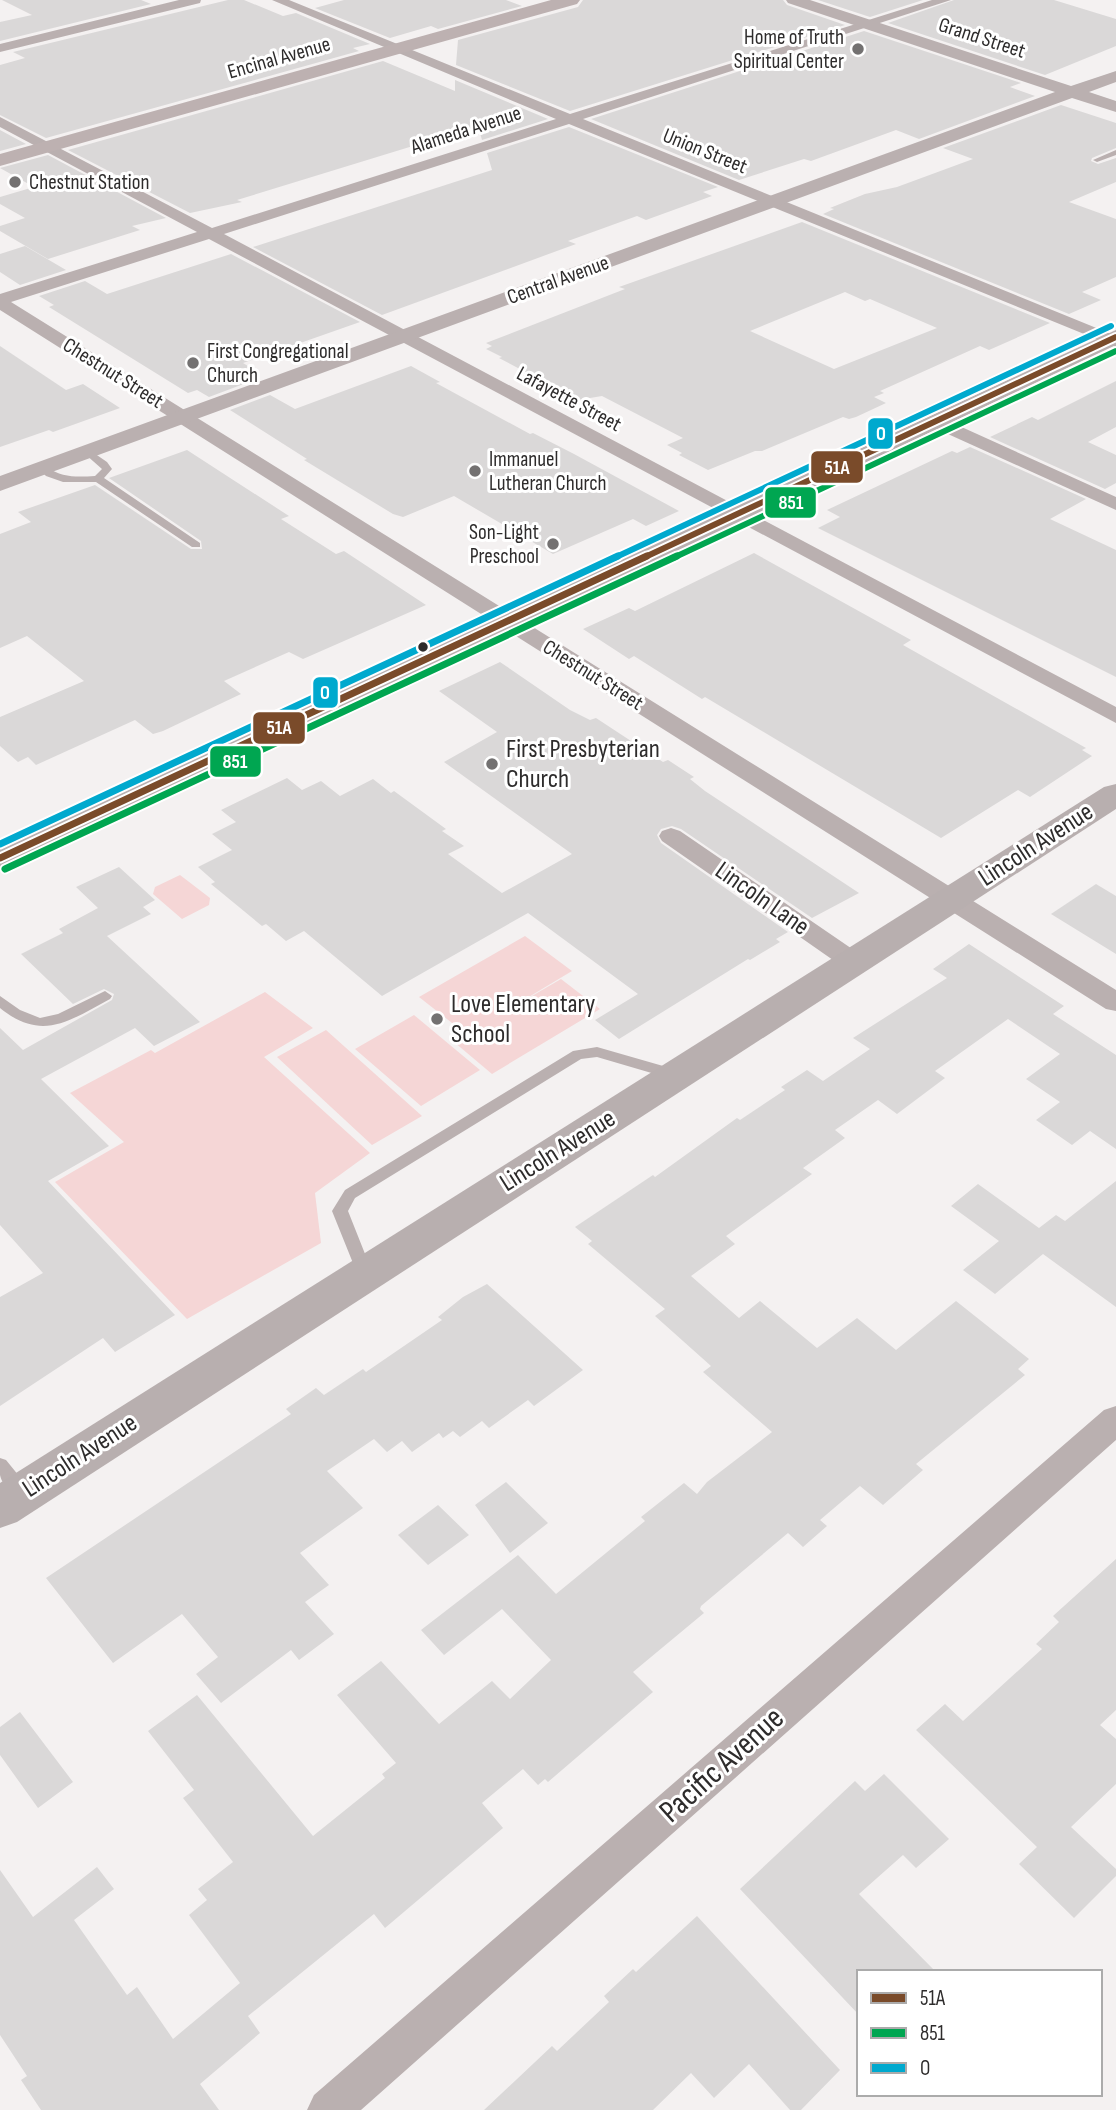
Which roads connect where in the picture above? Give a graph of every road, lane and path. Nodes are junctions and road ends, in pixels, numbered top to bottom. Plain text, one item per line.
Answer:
1 (195, 0) edge
2 (278, 0) edge
3 (571, 0) edge
4 (794, 0) edge
5 (945, 0) edge
6 (868, 24) junction
7 (0, 48) edge
8 (397, 48) junction
9 (1116, 76) edge
10 (1071, 92) junction
11 (1116, 107) edge
12 (571, 119) junction
13 (0, 121) edge
14 (47, 146) junction
15 (1116, 152) edge
16 (0, 160) edge
17 (1097, 160) dead end
18 (772, 202) junction
19 (210, 233) junction
20 (0, 301) edge
21 (403, 337) junction
22 (1114, 340) edge
23 (184, 417) junction
24 (935, 421) junction
25 (88, 452) junction
26 (44, 468) junction
27 (99, 479) junction
28 (0, 484) edge
29 (1116, 504) edge
30 (737, 514) junction
31 (196, 545) dead end
32 (507, 621) junction
33 (1116, 716) edge
34 (1116, 794) edge
35 (671, 836) dead end
36 (0, 858) edge
37 (951, 899) junction
38 (852, 961) junction
39 (105, 996) dead end
40 (0, 1001) edge
41 (1116, 1002) edge
42 (676, 1075) junction
43 (365, 1274) junction
44 (1116, 1420) edge
45 (8, 1489) edge
46 (329, 2110) edge

1 - 7 street
2 - 8 street, Union Street
3 - 8 main road, Encinal Avenue
4 - 6 street, Grand Street
5 - 6 street, Alameda Avenue
6 - 10 street, Grand Street
6 - 12 street, Alameda Avenue
8 - 12 street, Union Street
8 - 14 main road, Encinal Avenue
9 - 10 street, Central Avenue
10 - 11 street, Grand Street
10 - 18 street, Central Avenue
12 - 18 street, Union Street
12 - 19 street, Alameda Avenue
13 - 14 street, Lafayette Street
14 - 16 main road, Encinal Avenue
14 - 19 street, Lafayette Street
15 - 17 lane
18 - 21 street, Central Avenue
18 - 22 street, Union Street
19 - 20 street, Alameda Avenue
19 - 21 street, Lafayette Street
20 - 23 street, Chestnut Street
21 - 23 street, Central Avenue
21 - 30 street, Lafayette Street
22 - 24 street
23 - 25 street, Central Avenue
23 - 32 street, Chestnut Street
24 - 29 street
24 - 30 street
25 - 26 street, Central Avenue
25 - 27 lane
26 - 27 lane
26 - 28 street, Central Avenue
27 - 31 lane
30 - 32 street
30 - 33 street, Lafayette Street
32 - 36 street
32 - 37 street, Chestnut Street
34 - 37 main road, Lincoln Avenue
35 - 38 street, Lincoln Lane
37 - 38 main road, Lincoln Avenue
37 - 41 street, Chestnut Street
38 - 42 main road, Lincoln Avenue
39 - 40 lane
42 - 43 main road, Lincoln Avenue
42 - 43 lane
43 - 45 main road, Lincoln Avenue
44 - 46 street, Pacific Avenue

